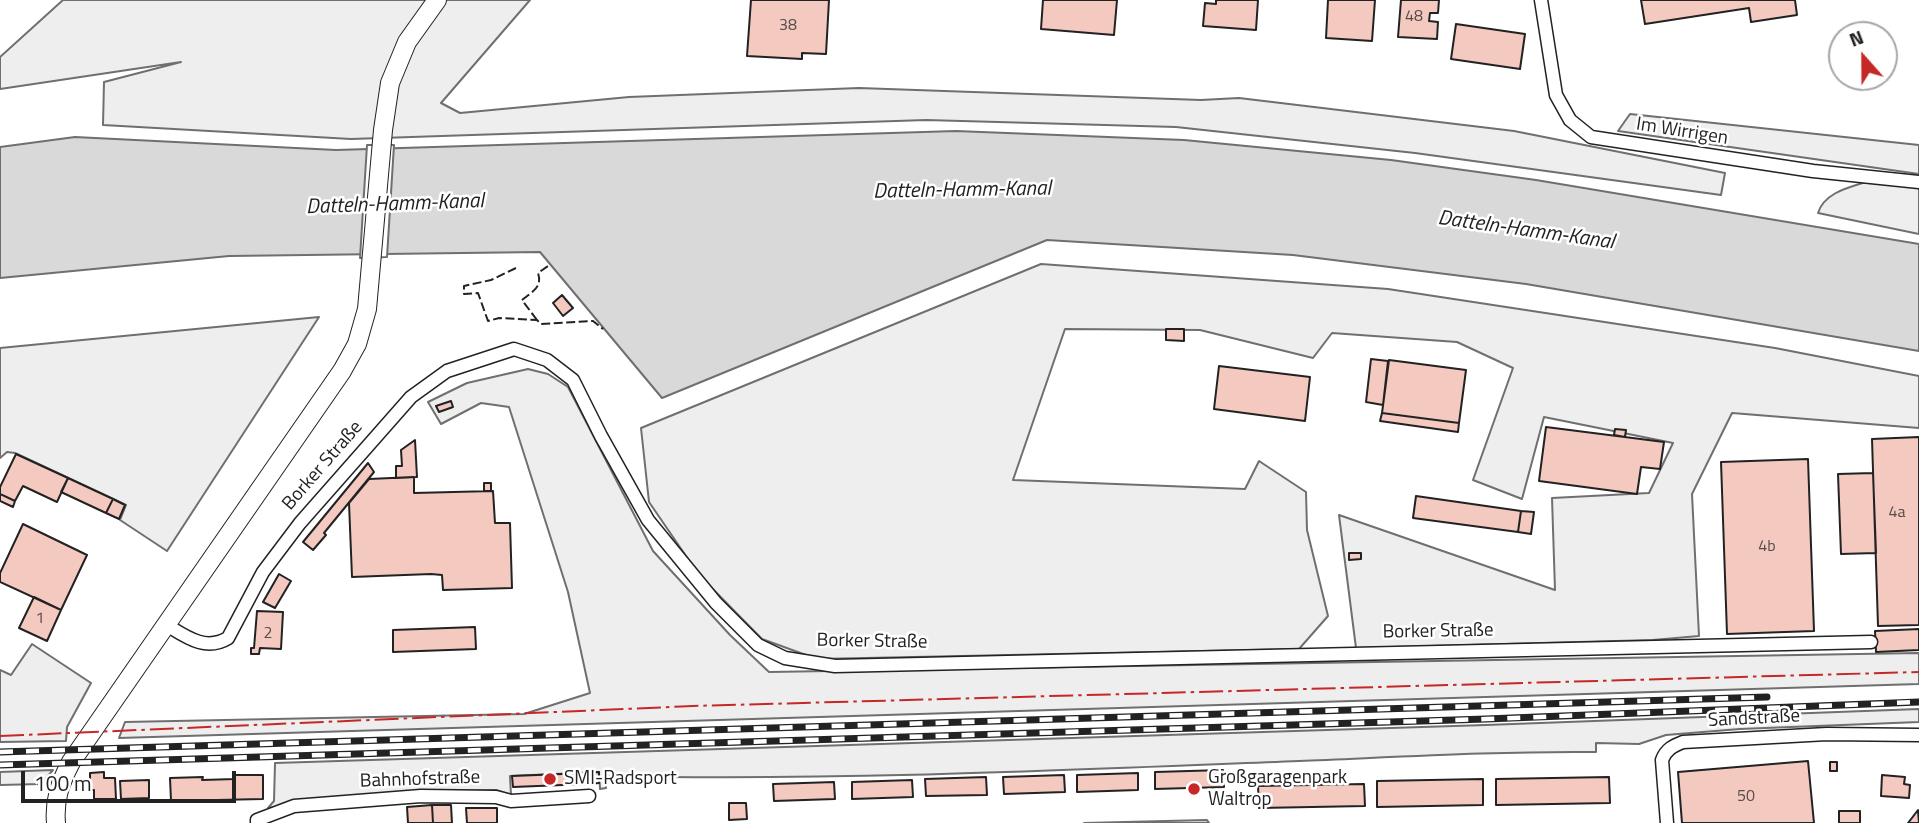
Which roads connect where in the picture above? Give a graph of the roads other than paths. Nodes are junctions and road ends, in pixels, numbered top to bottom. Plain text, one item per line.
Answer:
1 (437, 0) edge
2 (1541, 0) edge
3 (1919, 182) edge
4 (165, 624) junction
5 (1871, 642) dead end
6 (1919, 735) edge
7 (589, 796) dead end
8 (56, 823) edge
9 (257, 823) edge
10 (1667, 823) edge

1 - 4 street, Borker Straße
2 - 3 street, Im Wirrigen
4 - 5 street, Borker Straße
4 - 8 street, Borker Straße
6 - 10 street, Sandstraße
7 - 9 street, Bahnhofstraße

